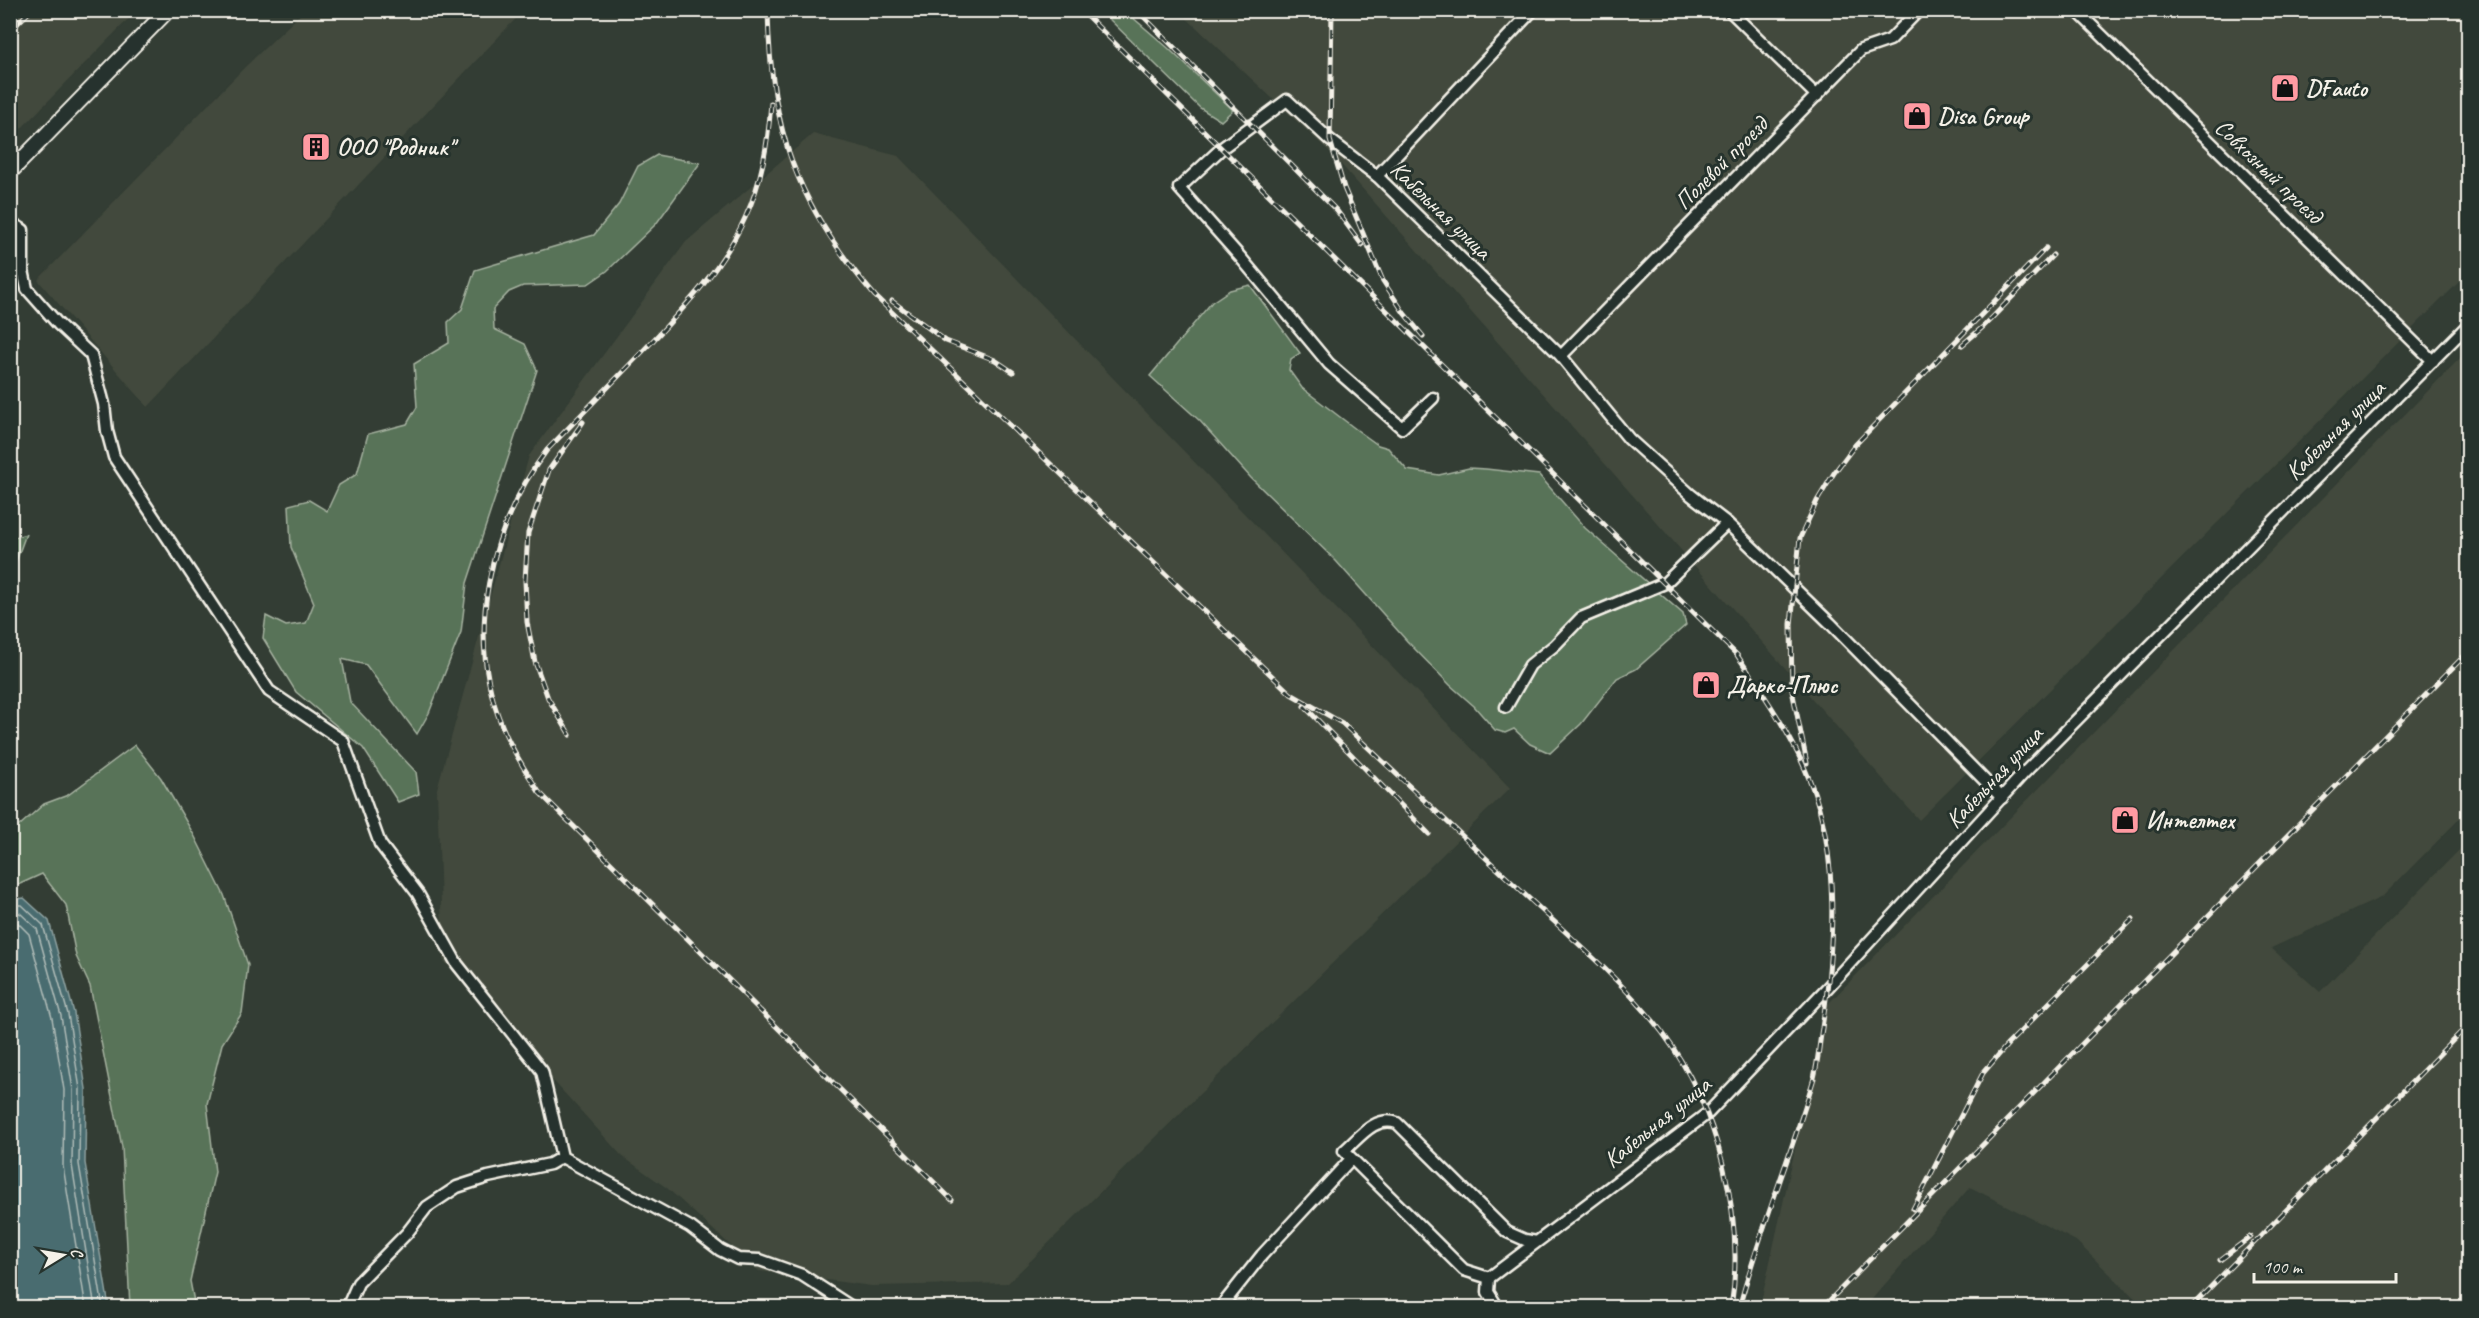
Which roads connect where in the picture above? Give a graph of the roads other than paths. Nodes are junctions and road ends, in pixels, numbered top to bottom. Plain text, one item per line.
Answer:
1 (168, 10) edge
2 (1533, 10) edge
3 (1729, 10) edge
4 (1918, 10) edge
5 (2076, 10) edge
6 (1817, 96) junction
7 (10, 172) edge
8 (1377, 176) junction
9 (10, 222) edge
10 (2469, 325) edge
11 (1561, 356) junction
12 (2433, 361) junction
13 (1433, 398) dead end
14 (1727, 523) junction
15 (1506, 707) dead end
16 (2002, 798) junction
17 (562, 1157) junction
18 (1351, 1159) junction
19 (1537, 1242) junction
20 (1489, 1278) junction
21 (347, 1308) edge
22 (853, 1308) edge
23 (1220, 1308) edge
24 (1498, 1308) edge

1 - 7 street
2 - 8 street
3 - 6 street
4 - 6 street, Полевой проезд
5 - 12 street, Совхозный проезд
6 - 11 street, Полевой проезд
8 - 11 street, Кабельная улица
8 - 13 street, Кабельная улица
9 - 17 street
10 - 12 street, Кабельная улица
11 - 14 street, Кабельная улица
12 - 16 street, Кабельная улица
14 - 15 street
14 - 16 street, Кабельная улица
16 - 19 street, Кабельная улица
17 - 21 street
17 - 22 street
18 - 19 street
18 - 20 street
18 - 23 street
19 - 20 street, Кабельная улица
20 - 24 street

